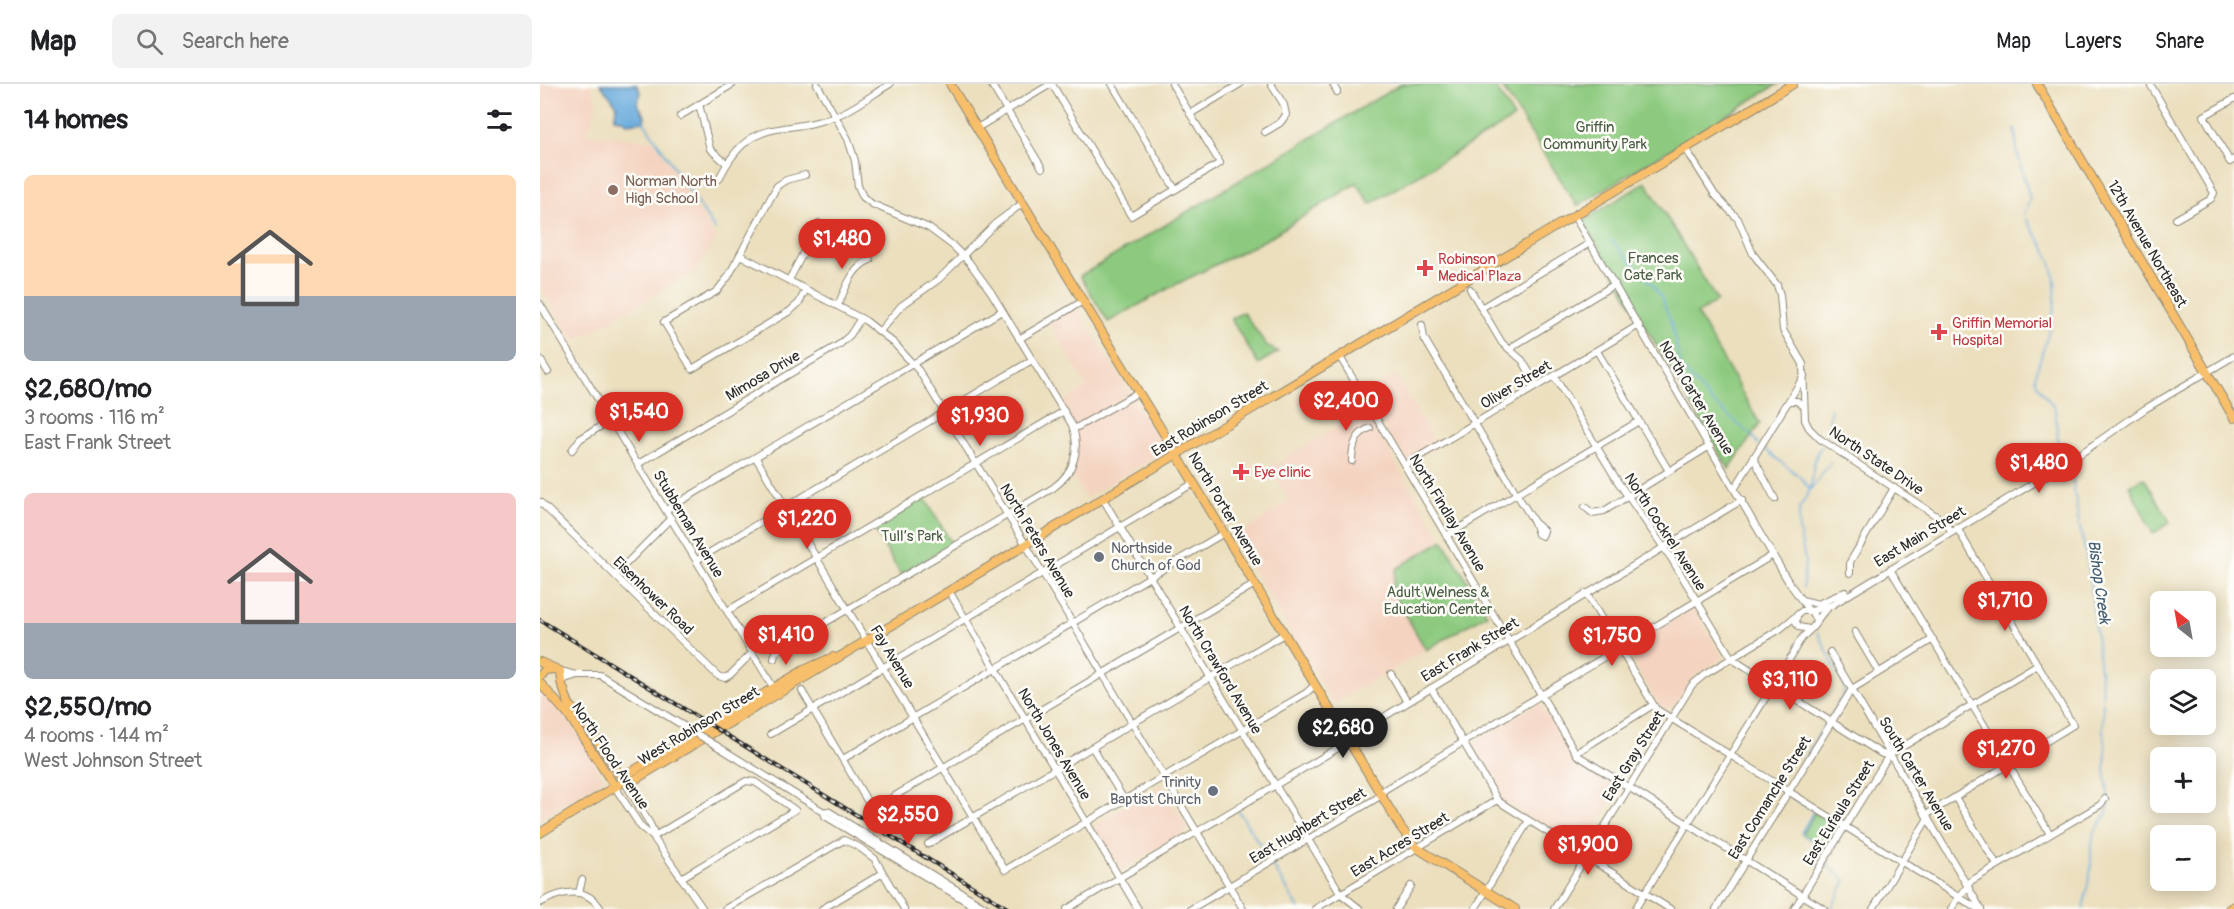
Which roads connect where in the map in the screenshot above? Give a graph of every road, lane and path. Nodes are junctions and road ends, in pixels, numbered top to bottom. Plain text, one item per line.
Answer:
1 (733, 84) edge
2 (817, 84) edge
3 (890, 84) edge
4 (950, 84) edge
5 (991, 84) edge
6 (1051, 84) edge
7 (1112, 84) edge
8 (1172, 84) edge
9 (1271, 84) edge
10 (1332, 84) edge
11 (1792, 84) edge
12 (2037, 84) edge
13 (2150, 84) edge
14 (1236, 85) edge
15 (1337, 92) dead end
16 (2234, 99) edge
17 (699, 104) junction
18 (1008, 110) junction
19 (1190, 114) junction
20 (680, 116) dead end
21 (835, 116) junction
22 (977, 128) junction
23 (1265, 132) dead end
24 (1686, 149) junction
25 (2234, 159) edge
26 (726, 163) junction
27 (1042, 168) dead end
28 (805, 175) dead end
29 (719, 179) dead end
30 (1175, 189) junction
31 (1023, 203) junction
32 (1574, 216) junction
33 (2176, 219) dead end
34 (819, 223) dead end
35 (1590, 243) junction
36 (741, 255) junction
37 (964, 256) junction
38 (870, 260) dead end
39 (789, 280) junction
40 (1615, 284) junction
41 (806, 289) junction
42 (1470, 289) dead end
43 (1083, 301) junction
44 (540, 304) edge
45 (838, 305) junction
46 (1481, 308) junction
47 (1002, 311) junction
48 (861, 318) junction
49 (1422, 325) dead end
50 (1639, 325) junction
51 (880, 331) junction
52 (1019, 339) junction
53 (1511, 350) junction
54 (1597, 351) junction
55 (2234, 356) edge
56 (1340, 357) junction
57 (540, 359) edge
58 (1032, 360) junction
59 (914, 364) junction
60 (548, 372) dead end
61 (2207, 372) junction
62 (1804, 374) junction
63 (1554, 376) junction
64 (1537, 386) junction
65 (1139, 392) junction
66 (1784, 405) junction
67 (1803, 406) junction
68 (1064, 411) junction
69 (945, 412) junction
70 (2234, 418) edge
71 (611, 420) junction
72 (1639, 421) junction
73 (1474, 423) junction
74 (1370, 428) dead end
75 (1074, 429) junction
76 (1595, 445) junction
77 (1710, 446) junction
78 (572, 450) dead end
79 (1178, 455) junction
80 (1753, 457) junction
81 (756, 458) junction
82 (1352, 461) dead end
83 (976, 463) junction
84 (638, 464) junction
85 (1405, 465) junction
86 (1669, 471) junction
87 (1194, 483) junction
88 (1735, 488) junction
89 (1894, 488) junction
90 (1516, 494) junction
91 (1628, 496) junction
92 (1103, 499) junction
93 (1775, 499) dead end
94 (1742, 500) junction
95 (540, 501) edge
96 (786, 507) junction
97 (1585, 507) dead end
98 (666, 510) junction
99 (1008, 514) junction
100 (671, 518) junction
101 (1534, 522) dead end
102 (1120, 527) junction
103 (1955, 530) junction
104 (1224, 533) junction
105 (1446, 536) junction
106 (1026, 545) junction
107 (1663, 548) junction
108 (1773, 555) junction
109 (817, 558) junction
110 (697, 560) junction
111 (1890, 569) junction
112 (1043, 572) junction
113 (1850, 573) dead end
114 (615, 575) junction
115 (1150, 577) junction
116 (1873, 579) junction
117 (1255, 584) junction
118 (949, 591) junction
119 (1586, 593) junction
120 (1798, 596) junction
121 (1696, 602) junction
122 (1832, 604) junction
123 (849, 609) junction
124 (727, 611) junction
125 (1810, 611) junction
126 (1798, 614) junction
127 (965, 618) junction
128 (1816, 620) junction
129 (1073, 623) junction
130 (1798, 626) junction
131 (1180, 627) junction
132 (1780, 629) junction
133 (1810, 629) junction
134 (1855, 632) dead end
135 (1284, 634) junction
136 (1933, 639) junction
137 (867, 640) junction
138 (1509, 641) junction
139 (1797, 646) junction
140 (1619, 648) junction
141 (1830, 652) dead end
142 (752, 653) junction
143 (774, 659) dead end
144 (1731, 659) junction
145 (540, 662) edge
146 (2038, 665) junction
147 (883, 667) junction
148 (995, 669) junction
149 (556, 670) junction
150 (1878, 671) junction
151 (1102, 674) junction
152 (1391, 674) dead end
153 (576, 675) junction
154 (540, 676) edge
155 (1211, 678) junction
156 (561, 681) junction
157 (1315, 685) junction
158 (542, 686) edge
159 (1773, 686) junction
160 (1431, 688) junction
161 (1852, 688) junction
162 (775, 691) junction
163 (802, 691) dead end
164 (1541, 695) junction
165 (1407, 702) junction
166 (1972, 704) junction
167 (1653, 705) junction
168 (813, 709) junction
169 (913, 717) junction
170 (1025, 719) junction
171 (1671, 719) junction
172 (1830, 722) junction
173 (1133, 724) junction
174 (1242, 730) junction
175 (771, 734) dead end
176 (1348, 740) junction
177 (1462, 743) junction
178 (1092, 747) junction
179 (1576, 753) junction
180 (1730, 755) junction
181 (1889, 755) junction
182 (843, 759) junction
183 (2009, 765) junction
184 (944, 766) junction
185 (1055, 769) junction
186 (1164, 777) junction
187 (624, 781) junction
188 (1276, 785) junction
189 (615, 787) junction
190 (1629, 788) junction
191 (1789, 791) junction
192 (1381, 795) junction
193 (1955, 797) junction
194 (2105, 799) dead end
195 (1497, 800) junction
196 (1125, 801) junction
197 (824, 812) junction
198 (974, 817) junction
199 (1927, 817) junction
200 (1528, 822) junction
201 (1087, 823) junction
202 (1687, 824) junction
203 (1845, 826) junction
204 (1197, 832) junction
205 (540, 833) edge
206 (2050, 834) junction
207 (653, 837) junction
208 (1308, 840) junction
209 (928, 844) dead end
210 (1417, 848) junction
211 (1586, 857) junction
212 (1746, 860) junction
213 (1902, 862) junction
214 (1997, 865) junction
215 (883, 873) junction
216 (681, 878) junction
217 (1120, 878) junction
218 (582, 880) dead end
219 (1967, 884) junction
220 (1230, 886) junction
221 (1411, 886) dead end
222 (1486, 891) junction
223 (579, 893) junction
224 (1645, 893) junction
225 (1341, 894) junction
226 (1803, 896) junction
227 (1958, 897) junction
228 (540, 903) edge
229 (2234, 906) edge
230 (601, 909) edge
231 (703, 909) edge
232 (725, 909) edge
233 (822, 909) edge
234 (904, 909) edge
235 (979, 909) edge
236 (988, 909) edge
237 (1067, 909) edge
238 (1138, 909) edge
239 (1191, 909) edge
240 (1244, 909) edge
241 (1316, 909) edge
242 (1360, 909) edge
243 (1396, 909) edge
244 (1475, 909) edge
245 (1515, 909) edge
246 (1554, 909) edge
247 (1635, 909) edge
248 (1670, 909) edge
249 (1716, 909) edge
250 (1794, 909) edge
251 (1824, 909) edge
252 (1873, 909) edge
253 (1951, 909) edge
254 (1980, 909) edge
255 (2229, 909) edge

1 - 17 street
2 - 21 street
3 - 21 street
4 - 22 main road, North Porter Avenue
5 - 18 street
6 - 18 street
6 - 30 street
7 - 30 street
8 - 19 street
9 - 23 street
10 - 15 street
11 - 24 main road, East Robinson Street
12 - 61 main road, 12th Avenue Northeast
13 - 33 street
14 - 19 street
16 - 25 street
17 - 20 street
17 - 26 street
18 - 22 street
18 - 27 street
19 - 30 street
21 - 26 street
21 - 37 street
22 - 31 main road, North Porter Avenue
24 - 32 main road, East Robinson Street
24 - 62 street, North State Drive
26 - 29 street
28 - 36 street
31 - 37 street
31 - 43 main road, North Porter Avenue
32 - 35 street, North Carter Avenue
32 - 56 main road, East Robinson Street
34 - 39 street
35 - 40 street, North Carter Avenue
35 - 46 street
36 - 39 street, North Peters Avenue
36 - 41 street
37 - 47 street
37 - 51 street
38 - 45 street
39 - 41 street, North Peters Avenue
40 - 50 street, North Carter Avenue
40 - 53 street
41 - 45 street, North Peters Avenue
42 - 46 street
43 - 52 street
43 - 65 main road, North Porter Avenue
44 - 71 street, Stubbeman Avenue
45 - 48 street, North Peters Avenue
46 - 53 street
47 - 52 street
47 - 59 street
48 - 51 street, North Peters Avenue
48 - 84 street, Mimosa Drive
49 - 73 street
50 - 54 street, Oliver Street
50 - 77 street, North Carter Avenue
51 - 59 street, North Peters Avenue
52 - 58 street
53 - 64 street
54 - 63 street, Oliver Street
54 - 72 street
55 - 61 street, East Main Street
56 - 79 main road, East Robinson Street
56 - 85 street, North Findlay Avenue
57 - 60 street
58 - 68 street
58 - 69 street
59 - 69 street, North Peters Avenue
59 - 81 street
61 - 70 main road, 12th Avenue Northeast
61 - 103 street, East Main Street
62 - 66 street
62 - 67 street, North State Drive
63 - 64 street, Oliver Street
63 - 76 street, North Cockrel Avenue
64 - 73 street, Oliver Street
65 - 75 street
65 - 79 main road, North Porter Avenue
66 - 67 street
66 - 80 street
67 - 89 street, North State Drive
68 - 75 street
68 - 83 street
69 - 83 street, North Peters Avenue
69 - 96 street
71 - 78 street
71 - 84 street, Stubbeman Avenue
72 - 76 street
72 - 86 street
73 - 85 street, Oliver Street
73 - 90 street
74 - 82 street
75 - 99 street
76 - 90 street
76 - 91 street, North Cockrel Avenue
77 - 86 street
77 - 88 street, North Carter Avenue
79 - 87 main road, North Porter Avenue
79 - 92 main road, East Robinson Street
80 - 88 street
80 - 93 street
81 - 96 street, Fay Avenue
81 - 98 street
83 - 99 street, North Peters Avenue
83 - 109 street
84 - 98 street, Stubbeman Avenue
85 - 105 street, North Findlay Avenue
86 - 91 street
87 - 102 street
87 - 104 main road, North Porter Avenue
88 - 94 street, North Carter Avenue
89 - 103 street, North State Drive
89 - 113 street
90 - 101 street
90 - 105 street
91 - 97 street
91 - 107 street, North Cockrel Avenue
92 - 102 street, North Crawford Avenue
92 - 106 main road, East Robinson Street
94 - 107 street, East Frank Street
94 - 108 street, North Carter Avenue
95 - 114 street, Eisenhower Road
96 - 109 street, Fay Avenue
96 - 110 street
98 - 100 street, Stubbeman Avenue
99 - 106 street, North Peters Avenue
99 - 123 street
100 - 110 street, Stubbeman Avenue
100 - 114 street
102 - 112 street
102 - 115 street, North Crawford Avenue
103 - 111 street, East Main Street
103 - 146 street, North State Drive
104 - 115 street
104 - 117 main road, North Porter Avenue
105 - 138 street, North Findlay Avenue
106 - 112 street, North Peters Avenue
106 - 118 main road, East Robinson Street
107 - 119 street, East Frank Street
107 - 121 street, North Cockrel Avenue
108 - 120 street, North Carter Avenue
108 - 121 street, East Hughbert Street
109 - 123 street, Fay Avenue
109 - 124 street
110 - 124 street, Stubbeman Avenue
111 - 116 street, East Main Street
111 - 136 street
112 - 127 street
112 - 129 street, North Peters Avenue
114 - 142 street, Eisenhower Road
115 - 129 street
115 - 131 street, North Crawford Avenue
116 - 120 street
116 - 122 street, East Main Street
117 - 131 street
117 - 135 main road, North Porter Avenue
118 - 127 street, North Jones Avenue
118 - 137 main road, West Robinson Street
119 - 138 street, East Frank Street
119 - 140 street
120 - 125 street, North Carter Avenue
120 - 126 street, North Carter Avenue
121 - 140 street, East Hughbert Street
121 - 144 street, North Cockrel Avenue
122 - 125 street, East Main Street
122 - 128 street, East Main Street
123 - 137 street, Fay Avenue
123 - 143 street
124 - 142 street, Stubbeman Avenue
125 - 126 street
125 - 128 street
126 - 130 street
126 - 132 street
127 - 147 street
127 - 148 street, North Jones Avenue
128 - 133 street
129 - 148 street
129 - 151 street, North Peters Avenue
130 - 132 street
130 - 133 street
130 - 139 street
131 - 151 street
131 - 155 street, North Crawford Avenue
132 - 144 street
133 - 139 street
134 - 150 street
135 - 155 street
135 - 157 main road, North Porter Avenue
136 - 150 street, East Comanche Street
136 - 166 street
137 - 147 street, Fay Avenue
137 - 162 main road, West Robinson Street
138 - 160 street, East Frank Street
138 - 164 street, North Findlay Avenue
139 - 159 street
140 - 164 street, East Hughbert Street
140 - 167 street
141 - 161 street, South Carter Avenue
142 - 162 street, Stubbeman Avenue
144 - 159 street, North Cockrel Avenue
144 - 171 street, East Gray Street
145 - 149 main road
146 - 166 street, East Eufaula Street
146 - 183 street, North State Drive
147 - 168 street
147 - 169 street, Fay Avenue
148 - 169 street
148 - 170 street, North Jones Avenue
149 - 153 street
149 - 154 main road
149 - 156 main road, North Flood Avenue
150 - 161 street, East Comanche Street
151 - 170 street
151 - 173 street, North Peters Avenue
152 - 165 street
153 - 156 street
153 - 197 street, bridge
155 - 173 street
155 - 174 street, North Crawford Avenue
156 - 158 main road
156 - 187 main road, North Flood Avenue
157 - 174 street
157 - 176 main road, North Porter Avenue
158 - 189 main road, North Flood Avenue
159 - 172 street, North Cockrel Avenue
159 - 180 street
160 - 165 street, East Frank Street
160 - 177 street
161 - 172 street, East Comanche Street
161 - 181 street, South Carter Avenue
162 - 187 main road, West Robinson Street
163 - 168 street
164 - 177 street, East Hughbert Street
164 - 179 street, North Findlay Avenue
165 - 176 street, East Frank Street
166 - 181 street, East Eufaula Street
166 - 183 street
167 - 171 street
167 - 179 street
168 - 175 street
168 - 182 street
169 - 182 street
169 - 184 street, Fay Avenue
170 - 184 street
170 - 185 street, North Jones Avenue
171 - 180 street
171 - 190 street, East Gray Street
172 - 181 street, North Cockrel Avenue
172 - 191 street, East Comanche Street
173 - 178 street
173 - 186 street, North Peters Avenue
174 - 186 street
174 - 188 street, North Crawford Avenue
176 - 188 street, East Frank Street
176 - 192 main road, North Porter Avenue
177 - 192 street, East Hughbert Street
177 - 195 street
178 - 185 street
178 - 196 street
179 - 190 street, North Findlay Avenue
180 - 191 street
180 - 202 street
181 - 199 street, South Carter Avenue
181 - 203 street, East Eufaula Street
182 - 184 street
183 - 193 street
183 - 206 street
184 - 198 street, Fay Avenue
185 - 198 street
185 - 201 street, North Jones Avenue
186 - 196 street
186 - 204 street, North Peters Avenue
187 - 189 main road, West Robinson Street
187 - 207 street, North Flood Avenue
188 - 204 street, East Frank Street
188 - 208 street, North Crawford Avenue
189 - 205 main road, West Robinson Street
189 - 207 street, North Flood Avenue
190 - 202 street, North Findlay Avenue
190 - 211 street, East Gray Street
191 - 203 street
191 - 212 street, East Comanche Street
192 - 208 street, East Hughbert Street
192 - 210 main road, North Porter Avenue
193 - 199 street
193 - 214 street
194 - 206 street
195 - 200 street
195 - 210 street, East Acres Street
196 - 201 street
197 - 235 street
197 - 236 street
198 - 201 street, Fay Avenue
198 - 209 street
199 - 213 street
199 - 219 street, South Carter Avenue
200 - 211 street
200 - 222 street
201 - 217 street, North Jones Avenue
202 - 212 street, North Findlay Avenue
202 - 224 street
203 - 213 street
203 - 226 street, East Eufaula Street
204 - 217 street, East Frank Street
204 - 220 street, North Peters Avenue
206 - 214 street
207 - 216 street, North Flood Avenue
207 - 216 street
208 - 220 street, East Hughbert Street
208 - 225 street, North Crawford Avenue
210 - 222 main road, North Porter Avenue
210 - 225 street, East Acres Street
211 - 224 street
211 - 246 street, East Gray Street
212 - 226 street, North Findlay Avenue
212 - 249 street, East Comanche Street
213 - 227 street
213 - 252 street
214 - 219 street
215 - 232 street
215 - 233 street
215 - 234 street
216 - 231 street, North Flood Avenue
217 - 237 street, East Frank Street
217 - 238 street, North Jones Avenue
218 - 223 street
219 - 227 street
219 - 254 street, South Carter Avenue
220 - 239 street, East Hughbert Street
220 - 240 street, North Peters Avenue
221 - 243 street
222 - 244 street
222 - 245 main road, North Porter Avenue
223 - 228 street
223 - 230 street
224 - 247 street
224 - 248 street
225 - 241 street, East Acres Street
225 - 242 street, North Crawford Avenue
226 - 250 street, East Eufaula Street
226 - 251 street, North Findlay Avenue
227 - 253 street
227 - 254 street
229 - 255 main road

